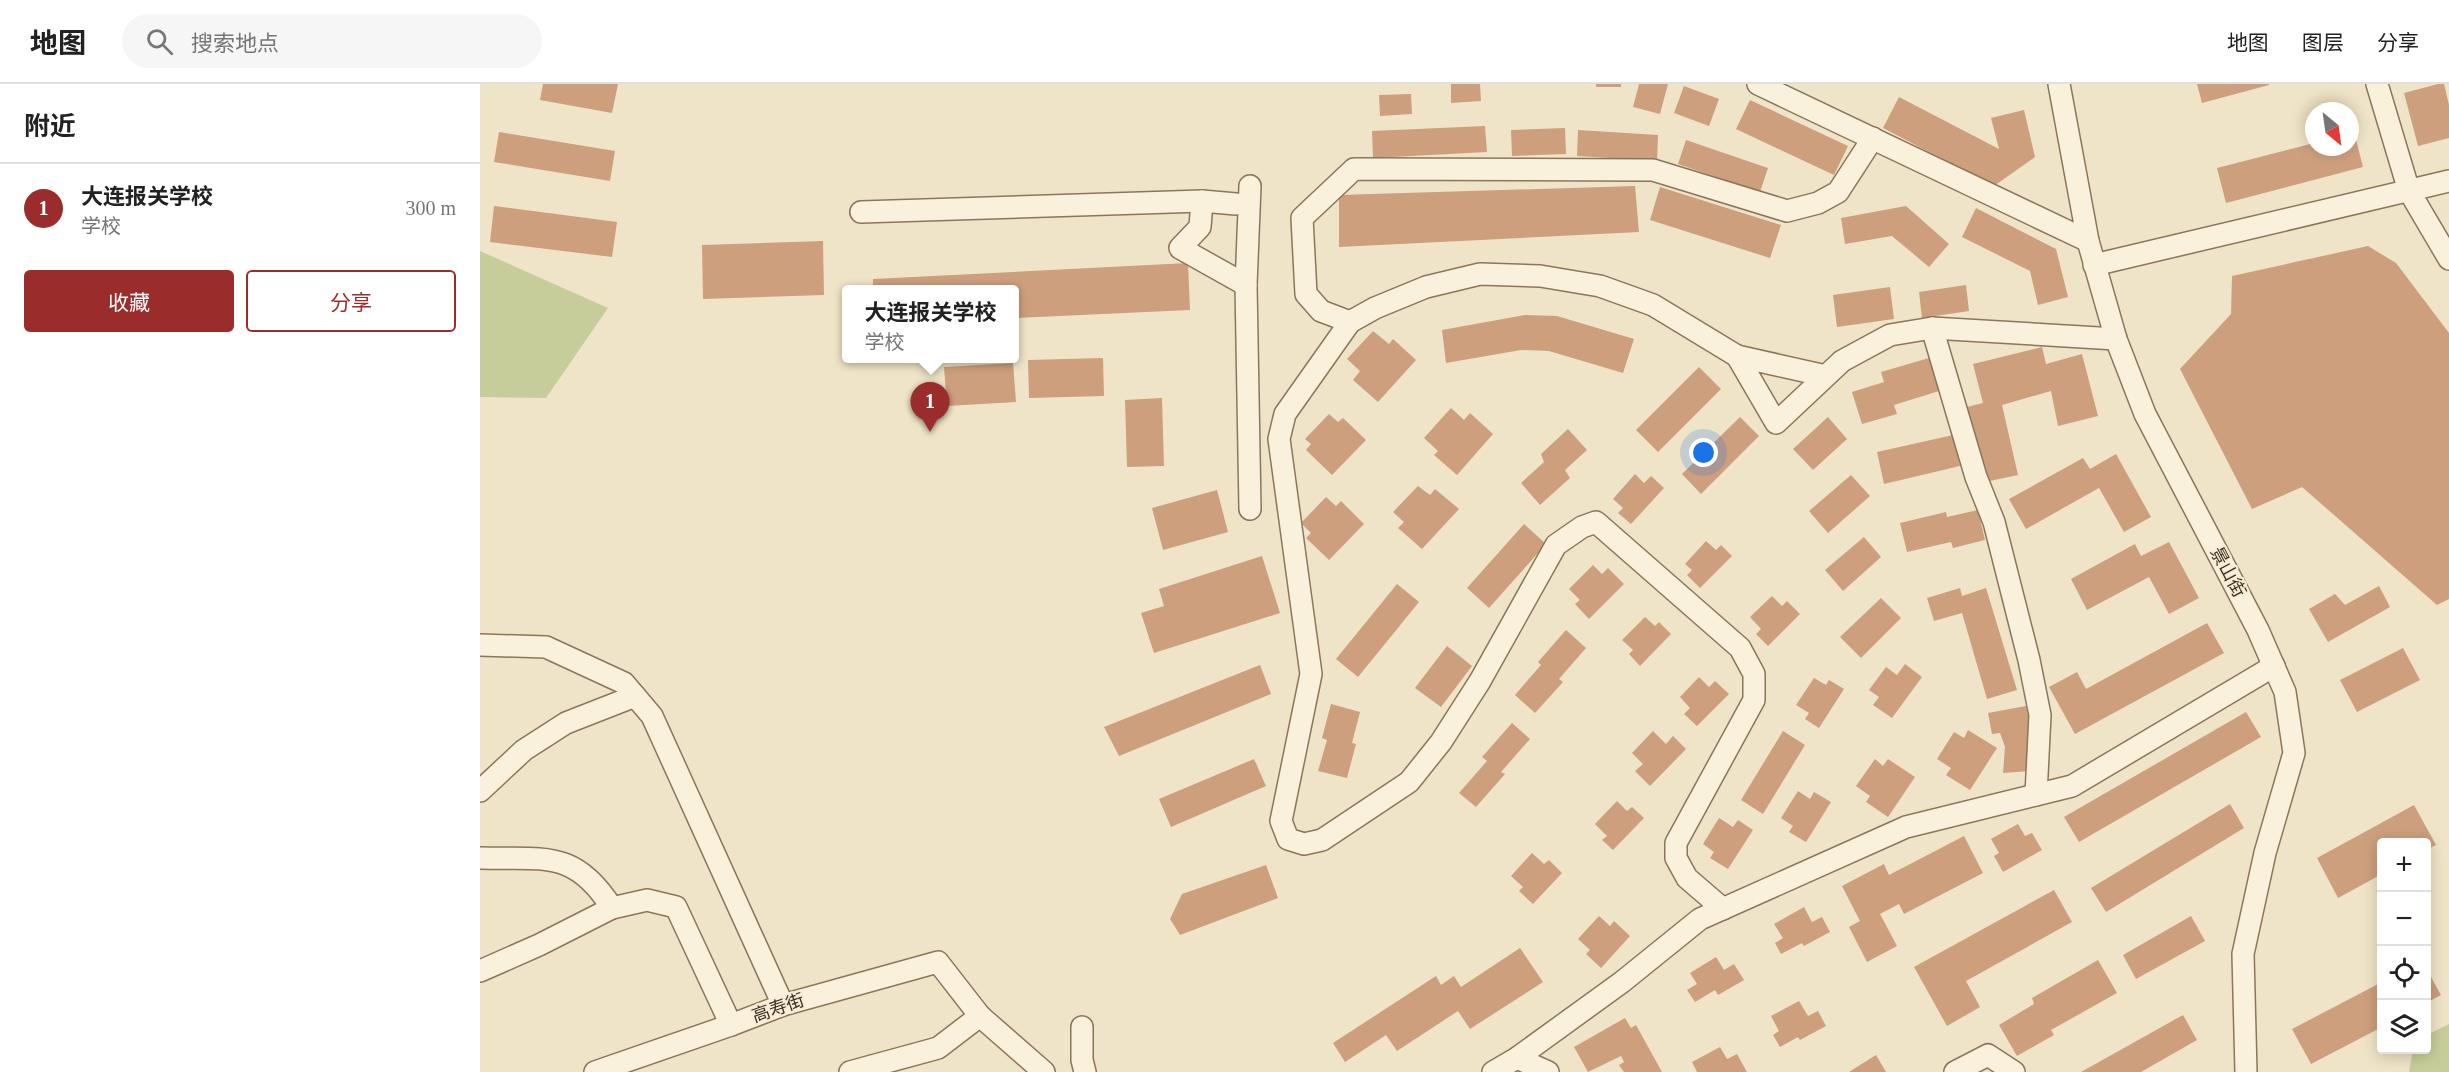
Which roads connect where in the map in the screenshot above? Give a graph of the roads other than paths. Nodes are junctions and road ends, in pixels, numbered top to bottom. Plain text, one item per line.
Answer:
1 (1758, 84) edge
2 (2059, 84) edge
3 (2377, 84) edge
4 (1873, 138) junction
5 (2449, 181) edge
6 (1250, 186) dead end
7 (2409, 190) junction
8 (1202, 201) junction
9 (1236, 204) dead end
10 (861, 212) dead end
11 (2088, 241) junction
12 (2449, 259) edge
13 (2094, 265) junction
14 (1246, 285) junction
15 (1350, 322) junction
16 (1932, 328) junction
17 (2116, 339) junction
18 (1737, 357) junction
19 (1826, 376) junction
20 (1250, 508) dead end
21 (480, 645) edge
22 (2274, 666) junction
23 (635, 696) junction
24 (480, 791) edge
25 (2036, 795) junction
26 (480, 858) edge
27 (612, 908) junction
28 (1722, 909) junction
29 (480, 971) edge
30 (783, 1005) junction
31 (980, 1017) junction
32 (731, 1025) junction
33 (1082, 1027) dead end
34 (1518, 1058) junction
35 (595, 1072) edge
36 (850, 1072) edge
37 (1044, 1072) edge
38 (1085, 1072) edge
39 (1493, 1072) edge
40 (1548, 1072) edge
41 (1955, 1072) edge
42 (2014, 1072) edge
43 (2246, 1072) edge

1 - 4 street
2 - 11 street, 景山街
3 - 7 street
4 - 11 street
4 - 15 street
5 - 7 street
6 - 14 street
7 - 12 street
7 - 13 street
8 - 9 street
8 - 10 street
8 - 14 street
11 - 13 street, 景山街
13 - 17 street, 景山街
14 - 20 street
15 - 18 street
15 - 28 street
16 - 17 street
16 - 19 street
16 - 25 street
17 - 22 street, 景山街
18 - 19 street
18 - 19 street
21 - 23 street
22 - 25 street
22 - 43 street, 景山街
23 - 24 street
23 - 30 street
25 - 28 street
26 - 27 street
27 - 29 street, 高寿街
27 - 32 street, 高寿街
28 - 34 street
30 - 31 street, 高寿街
30 - 32 street, 高寿街
31 - 36 street
31 - 37 street, 高寿街
32 - 35 street
33 - 38 street
34 - 39 street
34 - 40 street
41 - 42 street

